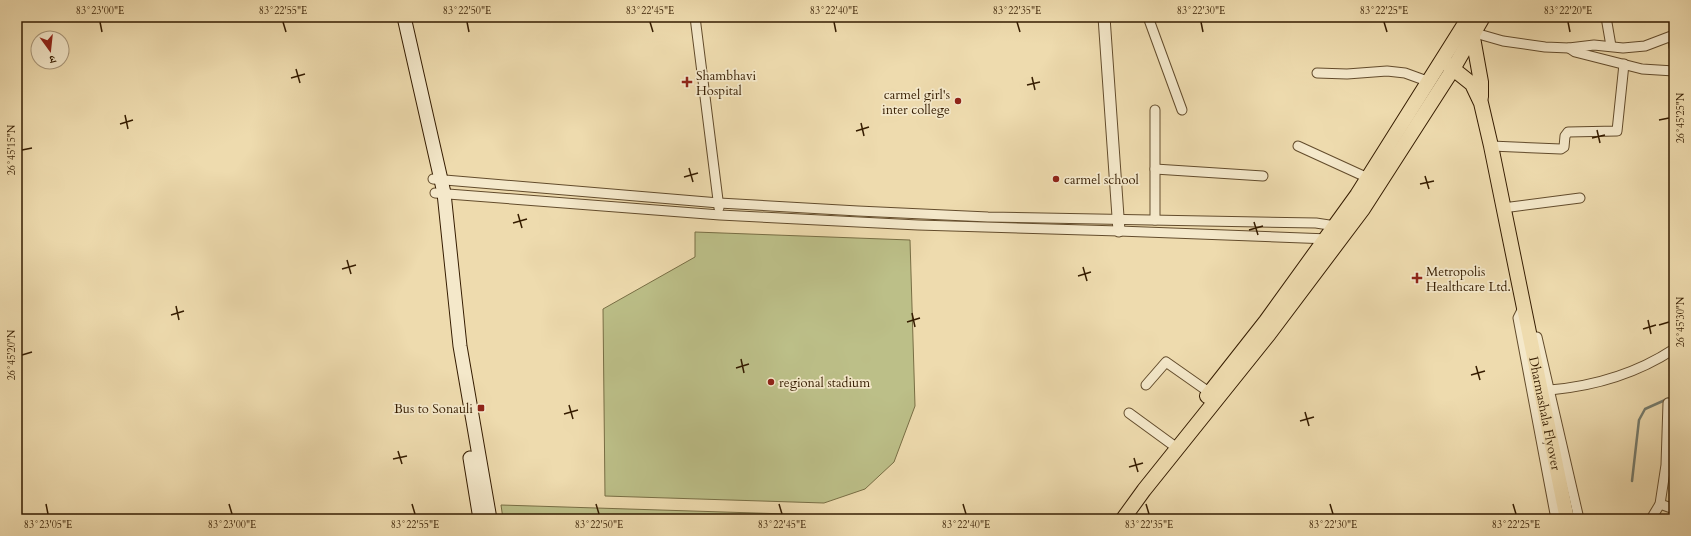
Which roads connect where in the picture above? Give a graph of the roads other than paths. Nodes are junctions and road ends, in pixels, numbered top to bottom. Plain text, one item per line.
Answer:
1 (396, 17) edge
2 (404, 17) edge
3 (695, 17) edge
4 (1104, 17) edge
5 (1148, 17) edge
6 (1469, 17) edge
7 (1483, 17) edge
8 (1606, 17) edge
9 (1474, 35) junction
10 (1673, 35) edge
11 (1612, 46) junction
12 (1674, 47) edge
13 (1569, 48) junction
14 (1441, 59) junction
15 (1624, 64) junction
16 (1453, 70) junction
17 (1674, 71) edge
18 (1317, 73) dead end
19 (1427, 81) junction
20 (1481, 103) junction
21 (1155, 110) dead end
22 (1182, 110) dead end
23 (1298, 146) dead end
24 (1491, 146) junction
25 (1155, 169) junction
26 (1263, 176) dead end
27 (1368, 178) junction
28 (437, 179) junction
29 (440, 193) junction
30 (1580, 198) dead end
31 (719, 203) junction
32 (791, 207) junction
33 (1503, 208) junction
34 (720, 215) junction
35 (791, 219) junction
36 (1118, 219) junction
37 (1155, 220) junction
38 (1340, 229) junction
39 (1119, 231) junction
40 (1332, 241) junction
41 (1523, 308) junction
42 (1674, 349) edge
43 (1146, 385) dead end
44 (1550, 390) junction
45 (1213, 396) junction
46 (1668, 403) dead end
47 (1129, 413) dead end
48 (1174, 446) junction
49 (1660, 504) junction
50 (1674, 509) edge
51 (480, 519) edge
52 (490, 519) edge
53 (1113, 519) edge
54 (1123, 519) edge
55 (1556, 519) edge
56 (1567, 519) edge
57 (1579, 519) edge
58 (1651, 519) edge

1 - 28 main road
2 - 28 main road
3 - 31 street
4 - 36 street
5 - 22 street
6 - 9 main road
6 - 14 main road
7 - 9 main road
8 - 11 street
9 - 13 street
9 - 16 main road
9 - 20 main road
10 - 11 street
10 - 12 street
11 - 13 street
13 - 15 street
14 - 16 main road
14 - 19 main road
15 - 17 street
15 - 24 street
16 - 20 main road
16 - 38 main road
18 - 19 street
19 - 27 main road
20 - 24 main road, Dharmashala Flyover
21 - 25 street
23 - 27 street
24 - 33 main road, Dharmashala Flyover
25 - 26 street
25 - 37 street
27 - 38 main road
28 - 29 main road
28 - 31 street
29 - 34 street
29 - 51 main road
29 - 52 main road
30 - 33 street
31 - 32 street
31 - 34 street
32 - 35 street
32 - 36 street
33 - 41 main road, Dharmashala Flyover
34 - 35 street
35 - 39 street
36 - 37 street
36 - 39 street
37 - 38 street
38 - 40 main road
39 - 40 street
40 - 45 main road
41 - 44 street
41 - 55 street
41 - 56 main road, Dharmashala Flyover
42 - 44 street
43 - 45 street
44 - 57 street
45 - 48 main road
46 - 49 street
47 - 48 street
48 - 53 main road
48 - 54 main road
49 - 50 street
49 - 58 street

